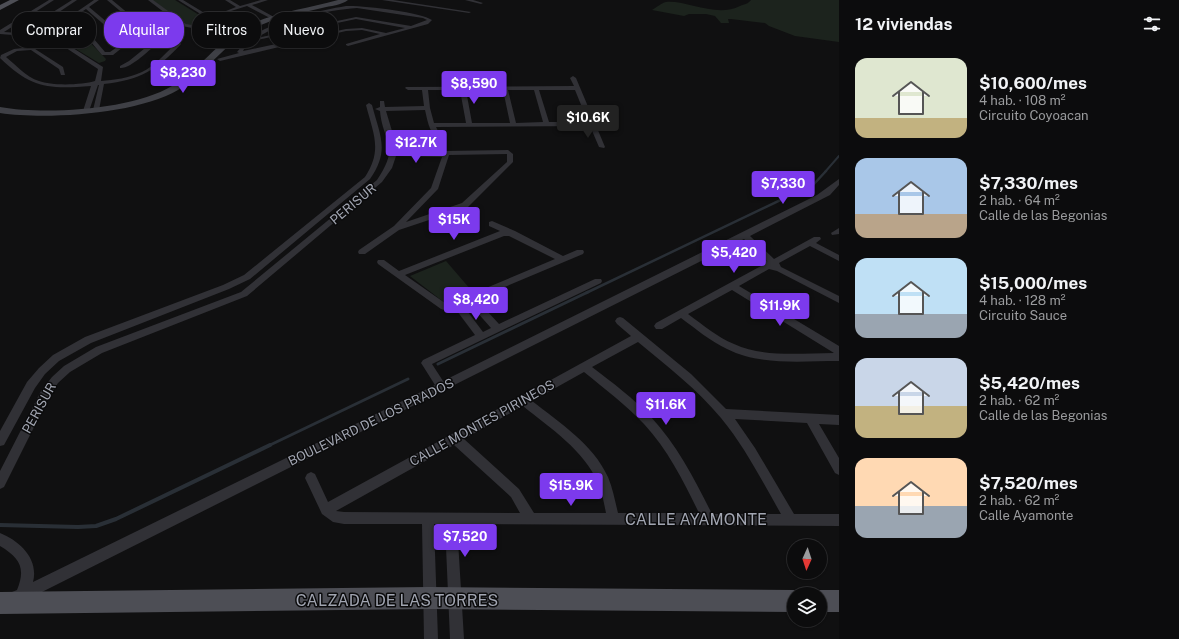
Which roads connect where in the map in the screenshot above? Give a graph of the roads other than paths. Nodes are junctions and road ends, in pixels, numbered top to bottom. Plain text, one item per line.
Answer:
1 (7, 0) edge
2 (15, 0) edge
3 (52, 0) edge
4 (75, 0) edge
5 (97, 0) edge
6 (109, 0) edge
7 (150, 0) edge
8 (180, 0) edge
9 (227, 0) edge
10 (266, 0) edge
11 (330, 0) edge
12 (384, 0) edge
13 (467, 0) edge
14 (343, 1) edge
15 (405, 2) edge
16 (254, 3) junction
17 (482, 3) dead end
18 (0, 4) edge
19 (248, 5) junction
20 (239, 6) junction
21 (86, 7) junction
22 (353, 7) junction
23 (0, 8) edge
24 (56, 12) edge
25 (78, 12) edge
26 (92, 12) edge
27 (124, 12) edge
28 (200, 12) edge
29 (224, 12) edge
30 (284, 12) edge
31 (287, 12) edge
32 (326, 12) edge
33 (469, 12) dead end
34 (269, 13) edge
35 (269, 14) edge
36 (96, 15) edge
37 (269, 17) edge
38 (338, 22) edge
39 (338, 23) edge
40 (192, 26) edge
41 (411, 27) junction
42 (346, 30) junction
43 (0, 32) edge
44 (12, 33) edge
45 (386, 34) junction
46 (96, 45) edge
47 (348, 45) dead end
48 (70, 48) edge
49 (148, 48) edge
50 (174, 48) edge
51 (243, 48) edge
52 (242, 53) junction
53 (220, 59) dead end
54 (193, 62) dead end
55 (122, 67) dead end
56 (63, 74) dead end
57 (573, 78) dead end
58 (98, 82) junction
59 (159, 88) junction
60 (408, 88) dead end
61 (425, 88) junction
62 (463, 88) junction
63 (505, 88) junction
64 (536, 88) junction
65 (577, 88) junction
66 (100, 90) junction
67 (92, 91) junction
68 (168, 92) junction
69 (122, 97) dead end
70 (103, 100) junction
71 (4, 102) dead end
72 (84, 102) junction
73 (58, 105) dead end
74 (382, 105) junction
75 (427, 108) junction
76 (0, 110) edge
77 (96, 110) junction
78 (86, 111) junction
79 (592, 124) junction
80 (432, 125) junction
81 (469, 125) junction
82 (514, 125) junction
83 (547, 125) junction
84 (437, 135) dead end
85 (602, 147) dead end
86 (393, 152) junction
87 (446, 153) junction
88 (839, 181) edge
89 (492, 224) dead end
90 (396, 228) junction
91 (512, 233) junction
92 (740, 238) junction
93 (362, 252) dead end
94 (580, 252) dead end
95 (839, 258) edge
96 (562, 259) junction
97 (381, 262) dead end
98 (773, 266) junction
99 (254, 271) junction
100 (399, 274) junction
101 (266, 277) junction
102 (598, 281) dead end
103 (733, 286) junction
104 (470, 298) junction
105 (839, 300) edge
106 (456, 303) junction
107 (160, 313) junction
108 (681, 314) junction
109 (620, 321) dead end
110 (165, 325) junction
111 (659, 326) dead end
112 (498, 329) junction
113 (482, 337) junction
114 (638, 337) junction
115 (839, 351) edge
116 (839, 357) edge
117 (584, 366) junction
118 (442, 387) junction
119 (524, 400) junction
120 (725, 414) junction
121 (811, 420) junction
122 (839, 420) edge
123 (455, 438) junction
124 (0, 441) edge
125 (839, 469) edge
126 (311, 478) dead end
127 (0, 483) edge
128 (326, 510) junction
129 (428, 518) junction
130 (451, 518) junction
131 (530, 518) junction
132 (613, 519) junction
133 (708, 519) junction
134 (791, 520) junction
135 (839, 520) edge
136 (0, 539) edge
137 (429, 598) junction
138 (454, 599) junction
139 (9, 600) edge
140 (787, 601) edge
141 (827, 601) edge
142 (839, 601) edge
143 (431, 639) edge
144 (457, 639) edge

1 - 18 main road
2 - 23 main road
3 - 43 street
4 - 24 street
5 - 21 street
6 - 27 street
7 - 40 street
8 - 28 street
9 - 20 street
10 - 16 street
11 - 30 street
12 - 15 street
13 - 17 street
14 - 22 street
14 - 31 street
15 - 33 street
16 - 19 street
16 - 34 street
19 - 20 street
19 - 35 street
20 - 29 street
21 - 25 street
21 - 26 street
22 - 32 street
22 - 41 street
36 - 46 street
37 - 68 street
38 - 41 street
39 - 42 street
41 - 45 street
42 - 45 street
42 - 52 street
43 - 44 street
45 - 47 street
48 - 58 street
49 - 55 street
50 - 58 street
51 - 52 street
52 - 53 street
54 - 59 street
56 - 58 street
57 - 65 street
58 - 66 street
58 - 67 street
59 - 68 street
59 - 69 street
60 - 61 street
61 - 62 street
61 - 75 street
62 - 63 street
62 - 81 street
63 - 64 street
63 - 82 street
64 - 65 street
64 - 83 street
65 - 79 street
66 - 67 street
66 - 70 street
67 - 72 street
68 - 77 street
70 - 72 street
70 - 77 street
71 - 73 street
72 - 78 street
74 - 75 street, PERISUR
74 - 86 street
74 - 99 street, PERISUR
75 - 80 street
76 - 78 street
77 - 78 street
79 - 83 street
79 - 85 street
80 - 81 street
80 - 84 street
81 - 82 street
82 - 83 street
86 - 87 street
86 - 101 street, PERISUR
87 - 90 street
87 - 90 street
88 - 92 street, BOULEVARD DE LOS PRADOS
89 - 91 street
90 - 93 street
91 - 96 street
91 - 100 street
92 - 98 street
92 - 118 street, BOULEVARD DE LOS PRADOS
94 - 96 street
95 - 98 street
96 - 104 street
97 - 100 street
98 - 103 street
98 - 105 street
99 - 101 street
99 - 107 street, PERISUR
100 - 106 street
101 - 110 street, PERISUR
102 - 112 street
103 - 108 street
103 - 115 street
104 - 106 street
104 - 112 street
106 - 113 street
107 - 110 street
107 - 124 street, PERISUR
108 - 111 street
108 - 116 street
109 - 114 street
110 - 127 street, PERISUR
112 - 113 street
113 - 118 street
114 - 117 street, CALLE MONTES PIRINEOS
114 - 120 street
117 - 119 street, CALLE MONTES PIRINEOS
117 - 133 street
118 - 139 street, BOULEVARD DE LOS PRADOS
119 - 123 street, CALLE MONTES PIRINEOS
119 - 132 street
120 - 121 street
120 - 134 street
121 - 122 street
121 - 125 street
123 - 128 street, CALLE MONTES PIRINEOS
123 - 131 street
126 - 128 street
128 - 129 street, CALLE AYAMONTE
129 - 130 street, CALLE AYAMONTE
129 - 137 street
130 - 131 street, CALLE AYAMONTE
130 - 138 street
131 - 132 street, CALLE AYAMONTE
132 - 133 street, CALLE AYAMONTE
133 - 134 street, CALLE AYAMONTE
134 - 135 street, CALLE AYAMONTE
136 - 139 street
137 - 138 main road, CALZADA DE LAS TORRES
137 - 139 main road, CALZADA DE LAS TORRES
137 - 143 street
138 - 140 main road, CALZADA DE LAS TORRES
138 - 144 street
141 - 142 main road

